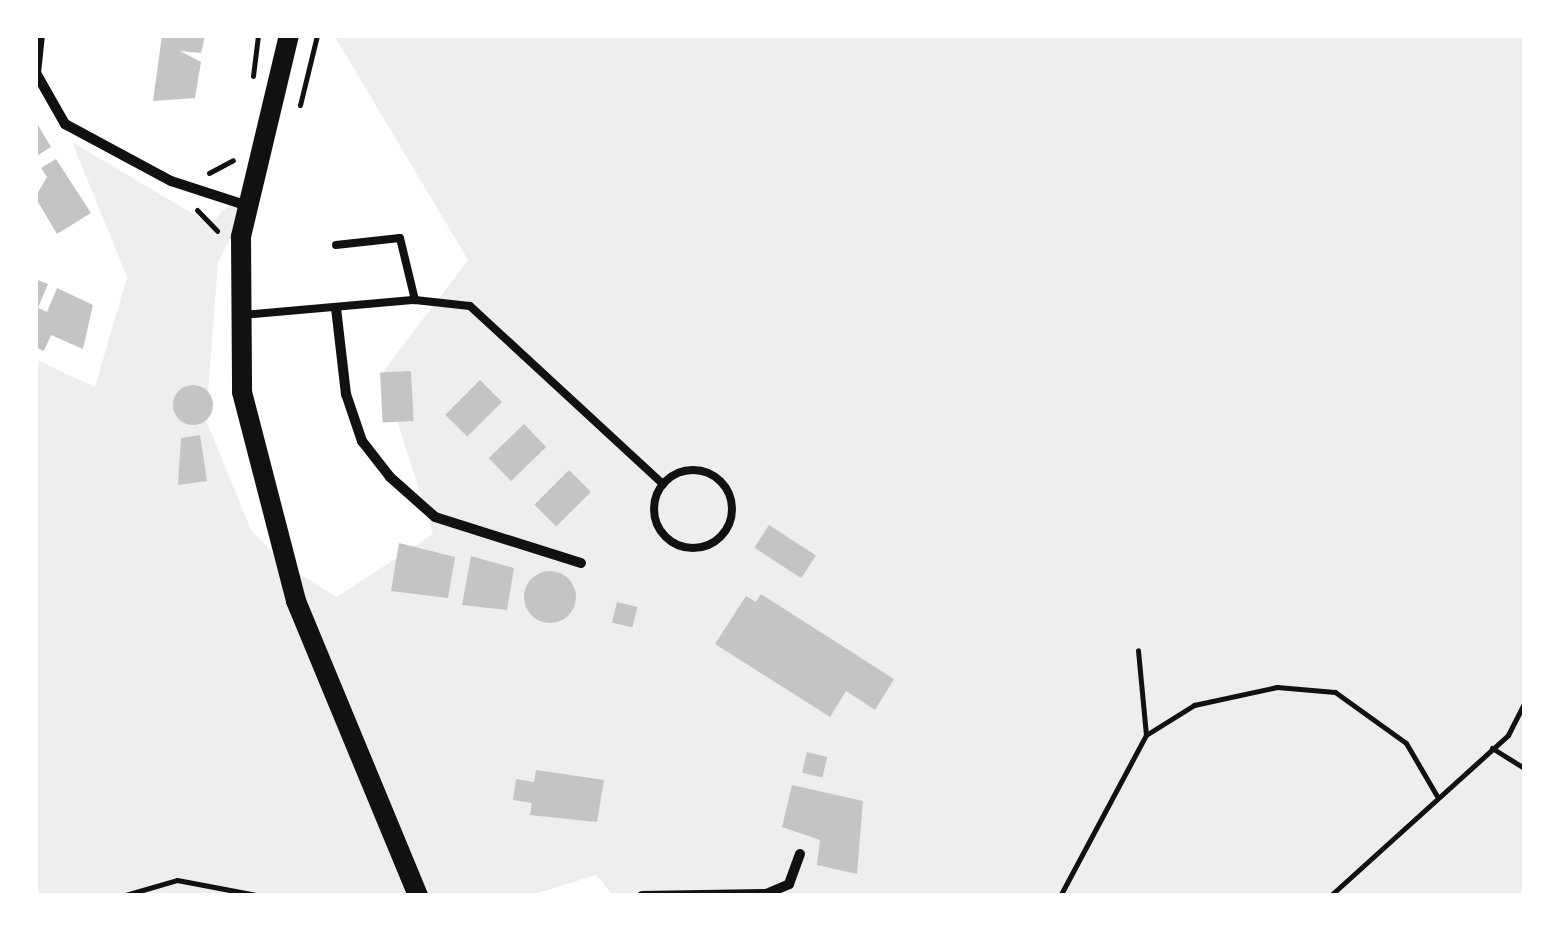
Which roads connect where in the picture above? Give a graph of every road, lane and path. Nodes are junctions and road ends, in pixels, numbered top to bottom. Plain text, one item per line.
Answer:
1 (40, 35) edge
2 (258, 35) edge
3 (289, 35) edge
4 (316, 35) edge
5 (36, 73) edge
6 (253, 84) dead end
7 (295, 120) dead end
8 (238, 140) dead end
9 (201, 190) junction
10 (248, 206) junction
11 (241, 237) junction
12 (336, 245) dead end
13 (415, 300) junction
14 (336, 308) junction
15 (238, 315) junction
16 (663, 484) junction
17 (581, 563) dead end
18 (1138, 650) dead end
19 (1525, 701) edge
20 (1146, 735) junction
21 (1492, 748) junction
22 (1525, 769) edge
23 (1437, 796) junction
24 (800, 854) dead end
25 (122, 896) edge
26 (262, 896) edge
27 (418, 896) edge
28 (642, 896) edge
29 (1060, 896) edge
30 (1330, 896) edge

1 - 5 street
2 - 6 path
3 - 10 main road
4 - 7 path
5 - 9 street
8 - 9 path
9 - 10 street
9 - 11 path
10 - 11 main road
11 - 15 main road
12 - 13 lane
13 - 14 lane
13 - 16 lane
14 - 15 lane
14 - 17 street
15 - 27 main road
16 - 16 lane
18 - 20 path
19 - 21 path
20 - 23 path
20 - 29 path
21 - 22 path
21 - 23 path
23 - 30 path
24 - 28 street
25 - 26 path

